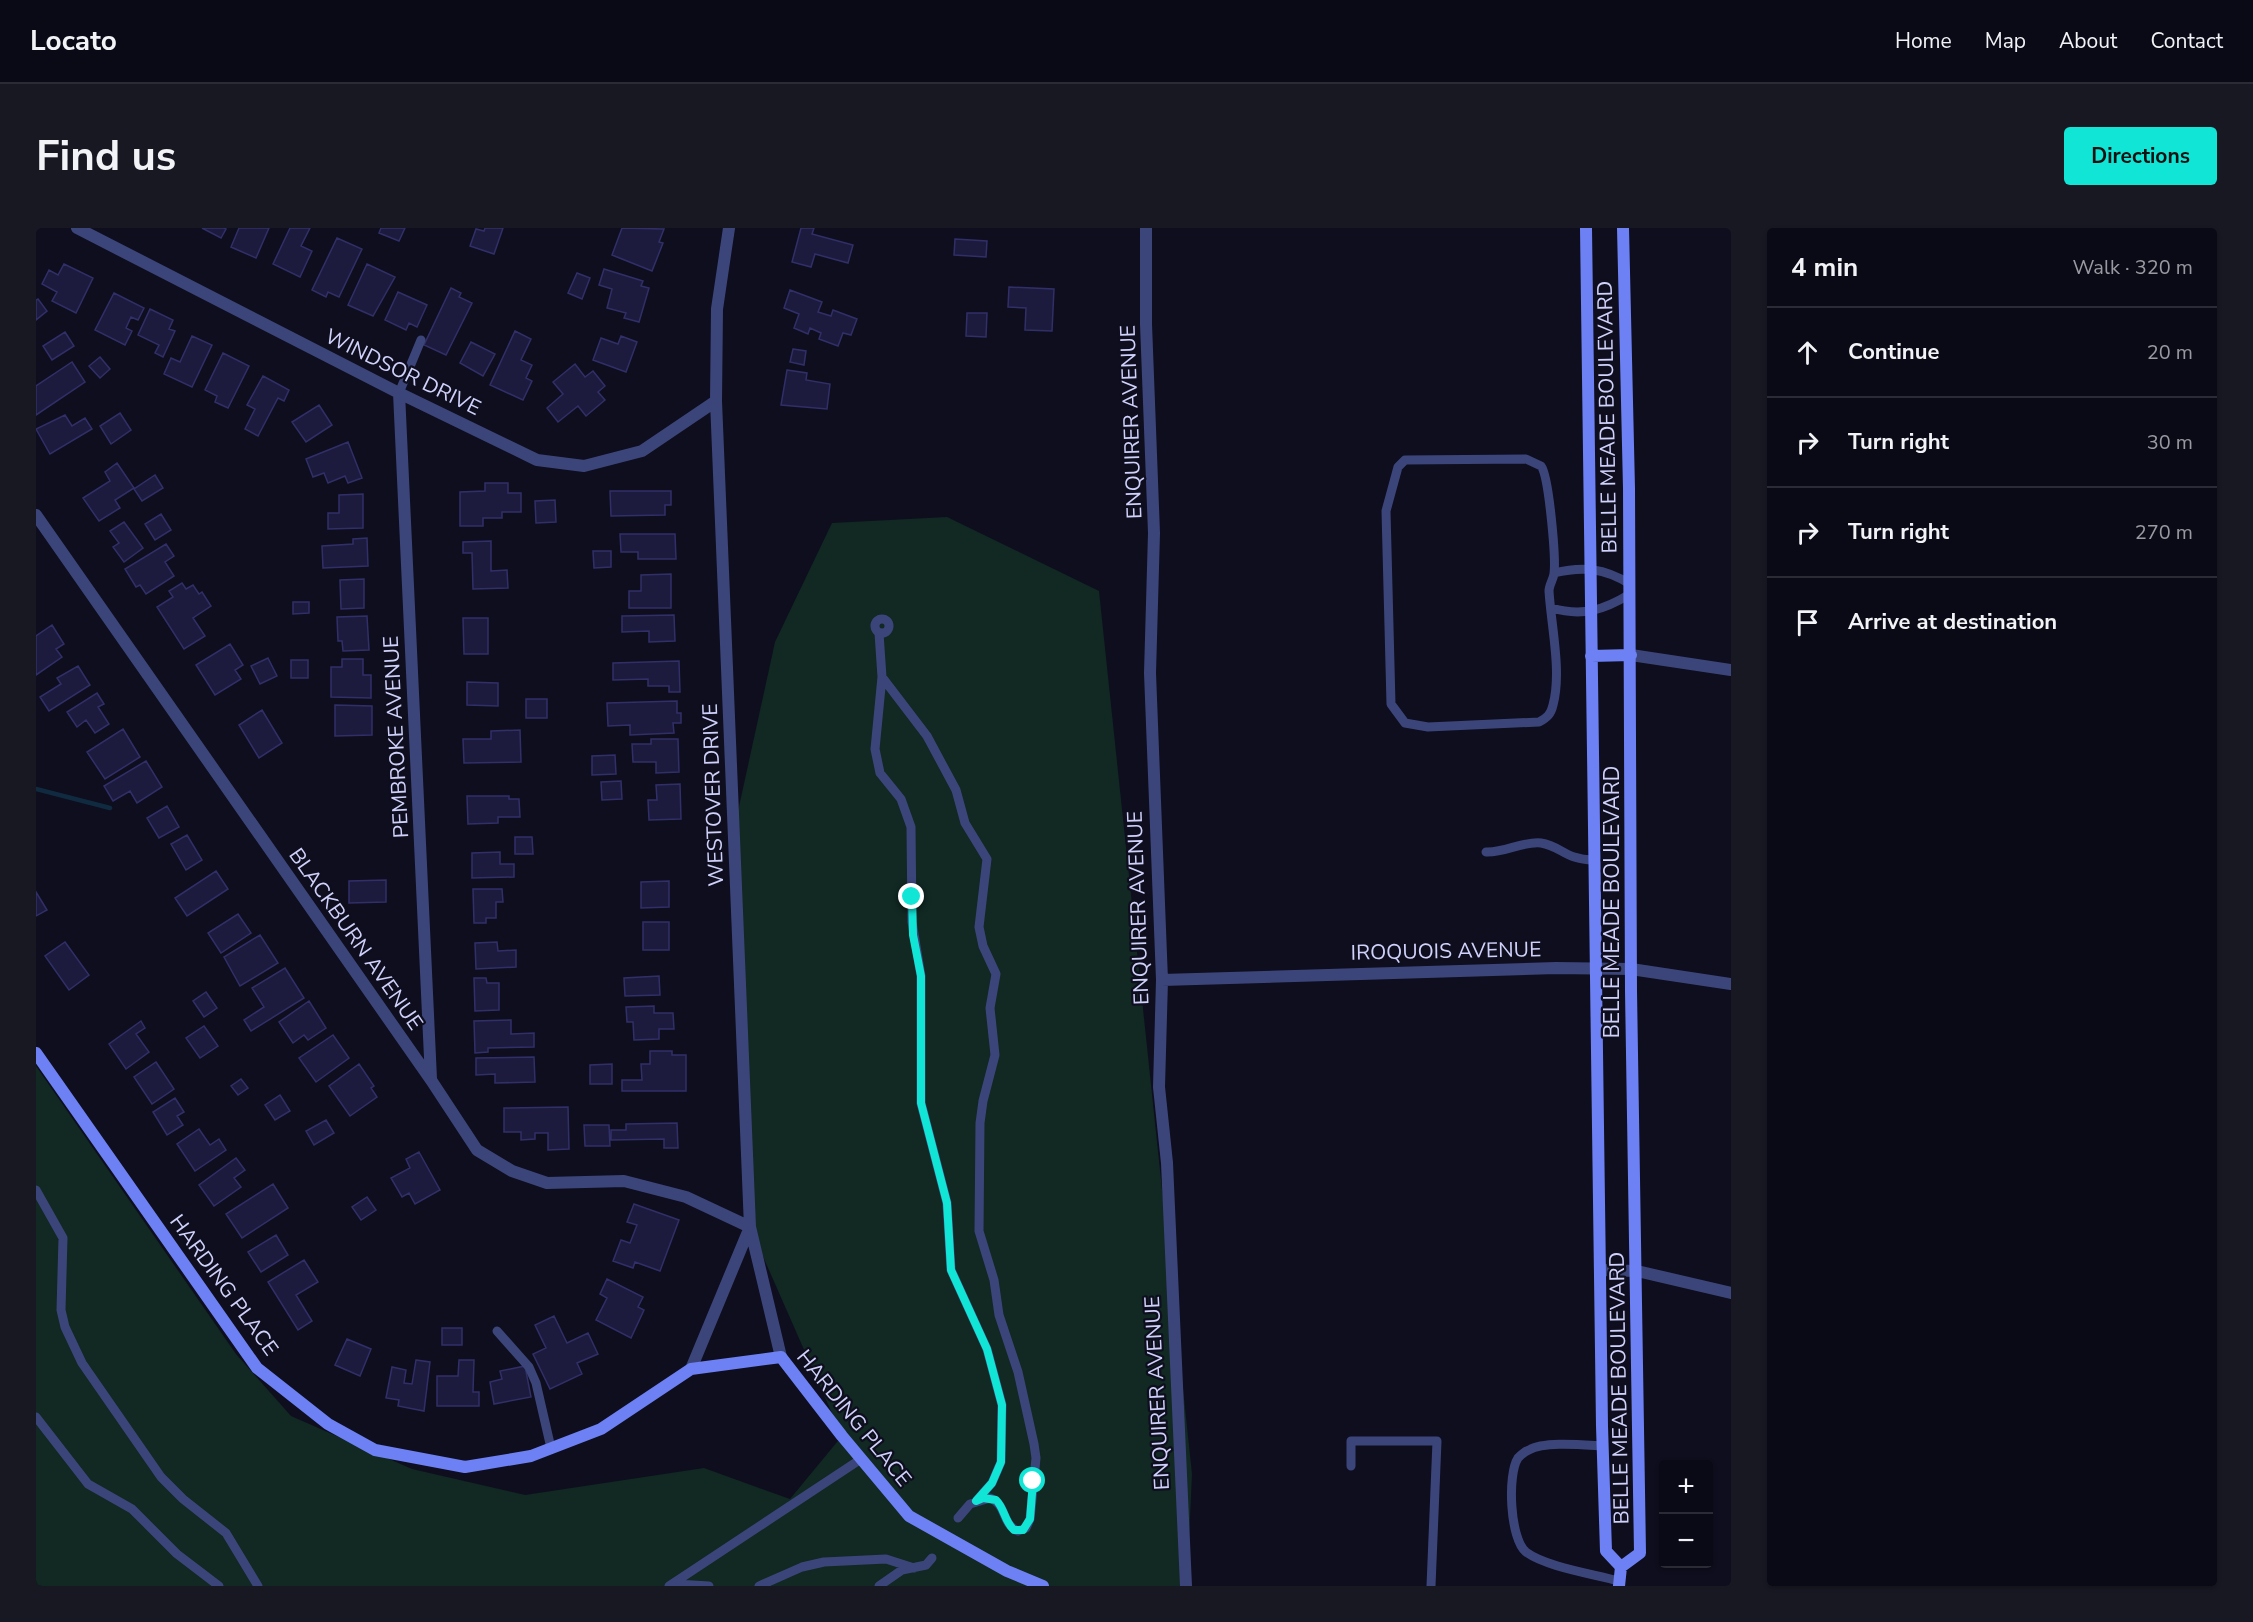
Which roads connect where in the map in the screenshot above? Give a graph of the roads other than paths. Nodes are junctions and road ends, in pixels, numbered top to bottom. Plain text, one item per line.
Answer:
1 (77, 228) edge
2 (729, 228) edge
3 (1146, 228) edge
4 (1586, 228) edge
5 (1623, 228) edge
6 (421, 340) dead end
7 (399, 393) junction
8 (716, 401) junction
9 (36, 515) edge
10 (1590, 568) junction
11 (1554, 573) junction
12 (1630, 589) junction
13 (1552, 608) junction
14 (1591, 610) junction
15 (879, 633) dead end
16 (1631, 655) junction
17 (1591, 656) junction
18 (1731, 670) edge
19 (882, 677) junction
20 (1486, 852) dead end
21 (1593, 860) junction
22 (1595, 969) junction
23 (1631, 969) junction
24 (1161, 980) junction
25 (1731, 984) edge
26 (36, 1053) edge
27 (431, 1080) junction
28 (36, 1190) edge
29 (750, 1227) junction
30 (1601, 1270) junction
31 (1637, 1271) junction
32 (1731, 1293) edge
33 (497, 1331) dead end
34 (781, 1357) junction
35 (691, 1369) junction
36 (36, 1417) edge
37 (1602, 1446) junction
38 (551, 1448) junction
39 (861, 1459) junction
40 (1351, 1466) dead end
41 (976, 1501) junction
42 (958, 1518) dead end
43 (932, 1558) dead end
44 (1621, 1567) junction
45 (914, 1568) junction
46 (1619, 1583) edge
47 (672, 1585) edge
48 (219, 1586) edge
49 (258, 1586) edge
50 (709, 1586) edge
51 (759, 1586) edge
52 (879, 1586) edge
53 (1043, 1586) edge
54 (1186, 1586) edge
55 (1431, 1586) edge

1 - 7 street, WINDSOR DRIVE
2 - 8 street, WESTOVER DRIVE
3 - 24 street, ENQUIRER AVENUE
4 - 10 main road, BELLE MEADE BOULEVARD
5 - 12 main road, BELLE MEADE BOULEVARD
6 - 7 lane
7 - 8 street, WINDSOR DRIVE
7 - 27 street, PEMBROKE AVENUE
8 - 29 street, WESTOVER DRIVE
9 - 27 street, BLACKBURN AVENUE
10 - 11 lane
10 - 12 lane
10 - 14 main road, BELLE MEADE BOULEVARD
11 - 13 lane
11 - 13 lane
12 - 14 lane
12 - 16 main road, BELLE MEADE BOULEVARD
13 - 14 lane
14 - 17 main road, BELLE MEADE BOULEVARD
15 - 19 lane
16 - 17 main road
16 - 18 street
16 - 23 main road, BELLE MEADE BOULEVARD
17 - 21 main road, BELLE MEADE BOULEVARD
19 - 41 lane
19 - 41 lane
20 - 21 lane
21 - 22 main road, BELLE MEADE BOULEVARD
22 - 23 street, IROQUOIS AVENUE
22 - 24 street, IROQUOIS AVENUE
22 - 30 main road, BELLE MEADE BOULEVARD
23 - 25 street, IROQUOIS AVENUE
23 - 31 main road, BELLE MEADE BOULEVARD
24 - 54 street, ENQUIRER AVENUE
26 - 38 main road, HARDING PLACE
27 - 29 street, BLACKBURN AVENUE
28 - 49 lane
29 - 34 street, WESTOVER DRIVE
29 - 35 street
30 - 31 street
30 - 37 main road, BELLE MEADE BOULEVARD
31 - 32 street
31 - 44 main road, BELLE MEADE BOULEVARD
33 - 38 lane
34 - 35 main road, HARDING PLACE
34 - 39 main road, HARDING PLACE
35 - 38 main road, HARDING PLACE
36 - 48 lane
37 - 44 main road, BELLE MEADE BOULEVARD
37 - 46 lane
39 - 47 lane
39 - 53 main road, HARDING PLACE
40 - 55 lane
41 - 42 lane
43 - 45 lane
44 - 46 main road
45 - 51 lane
45 - 52 lane
47 - 50 lane

